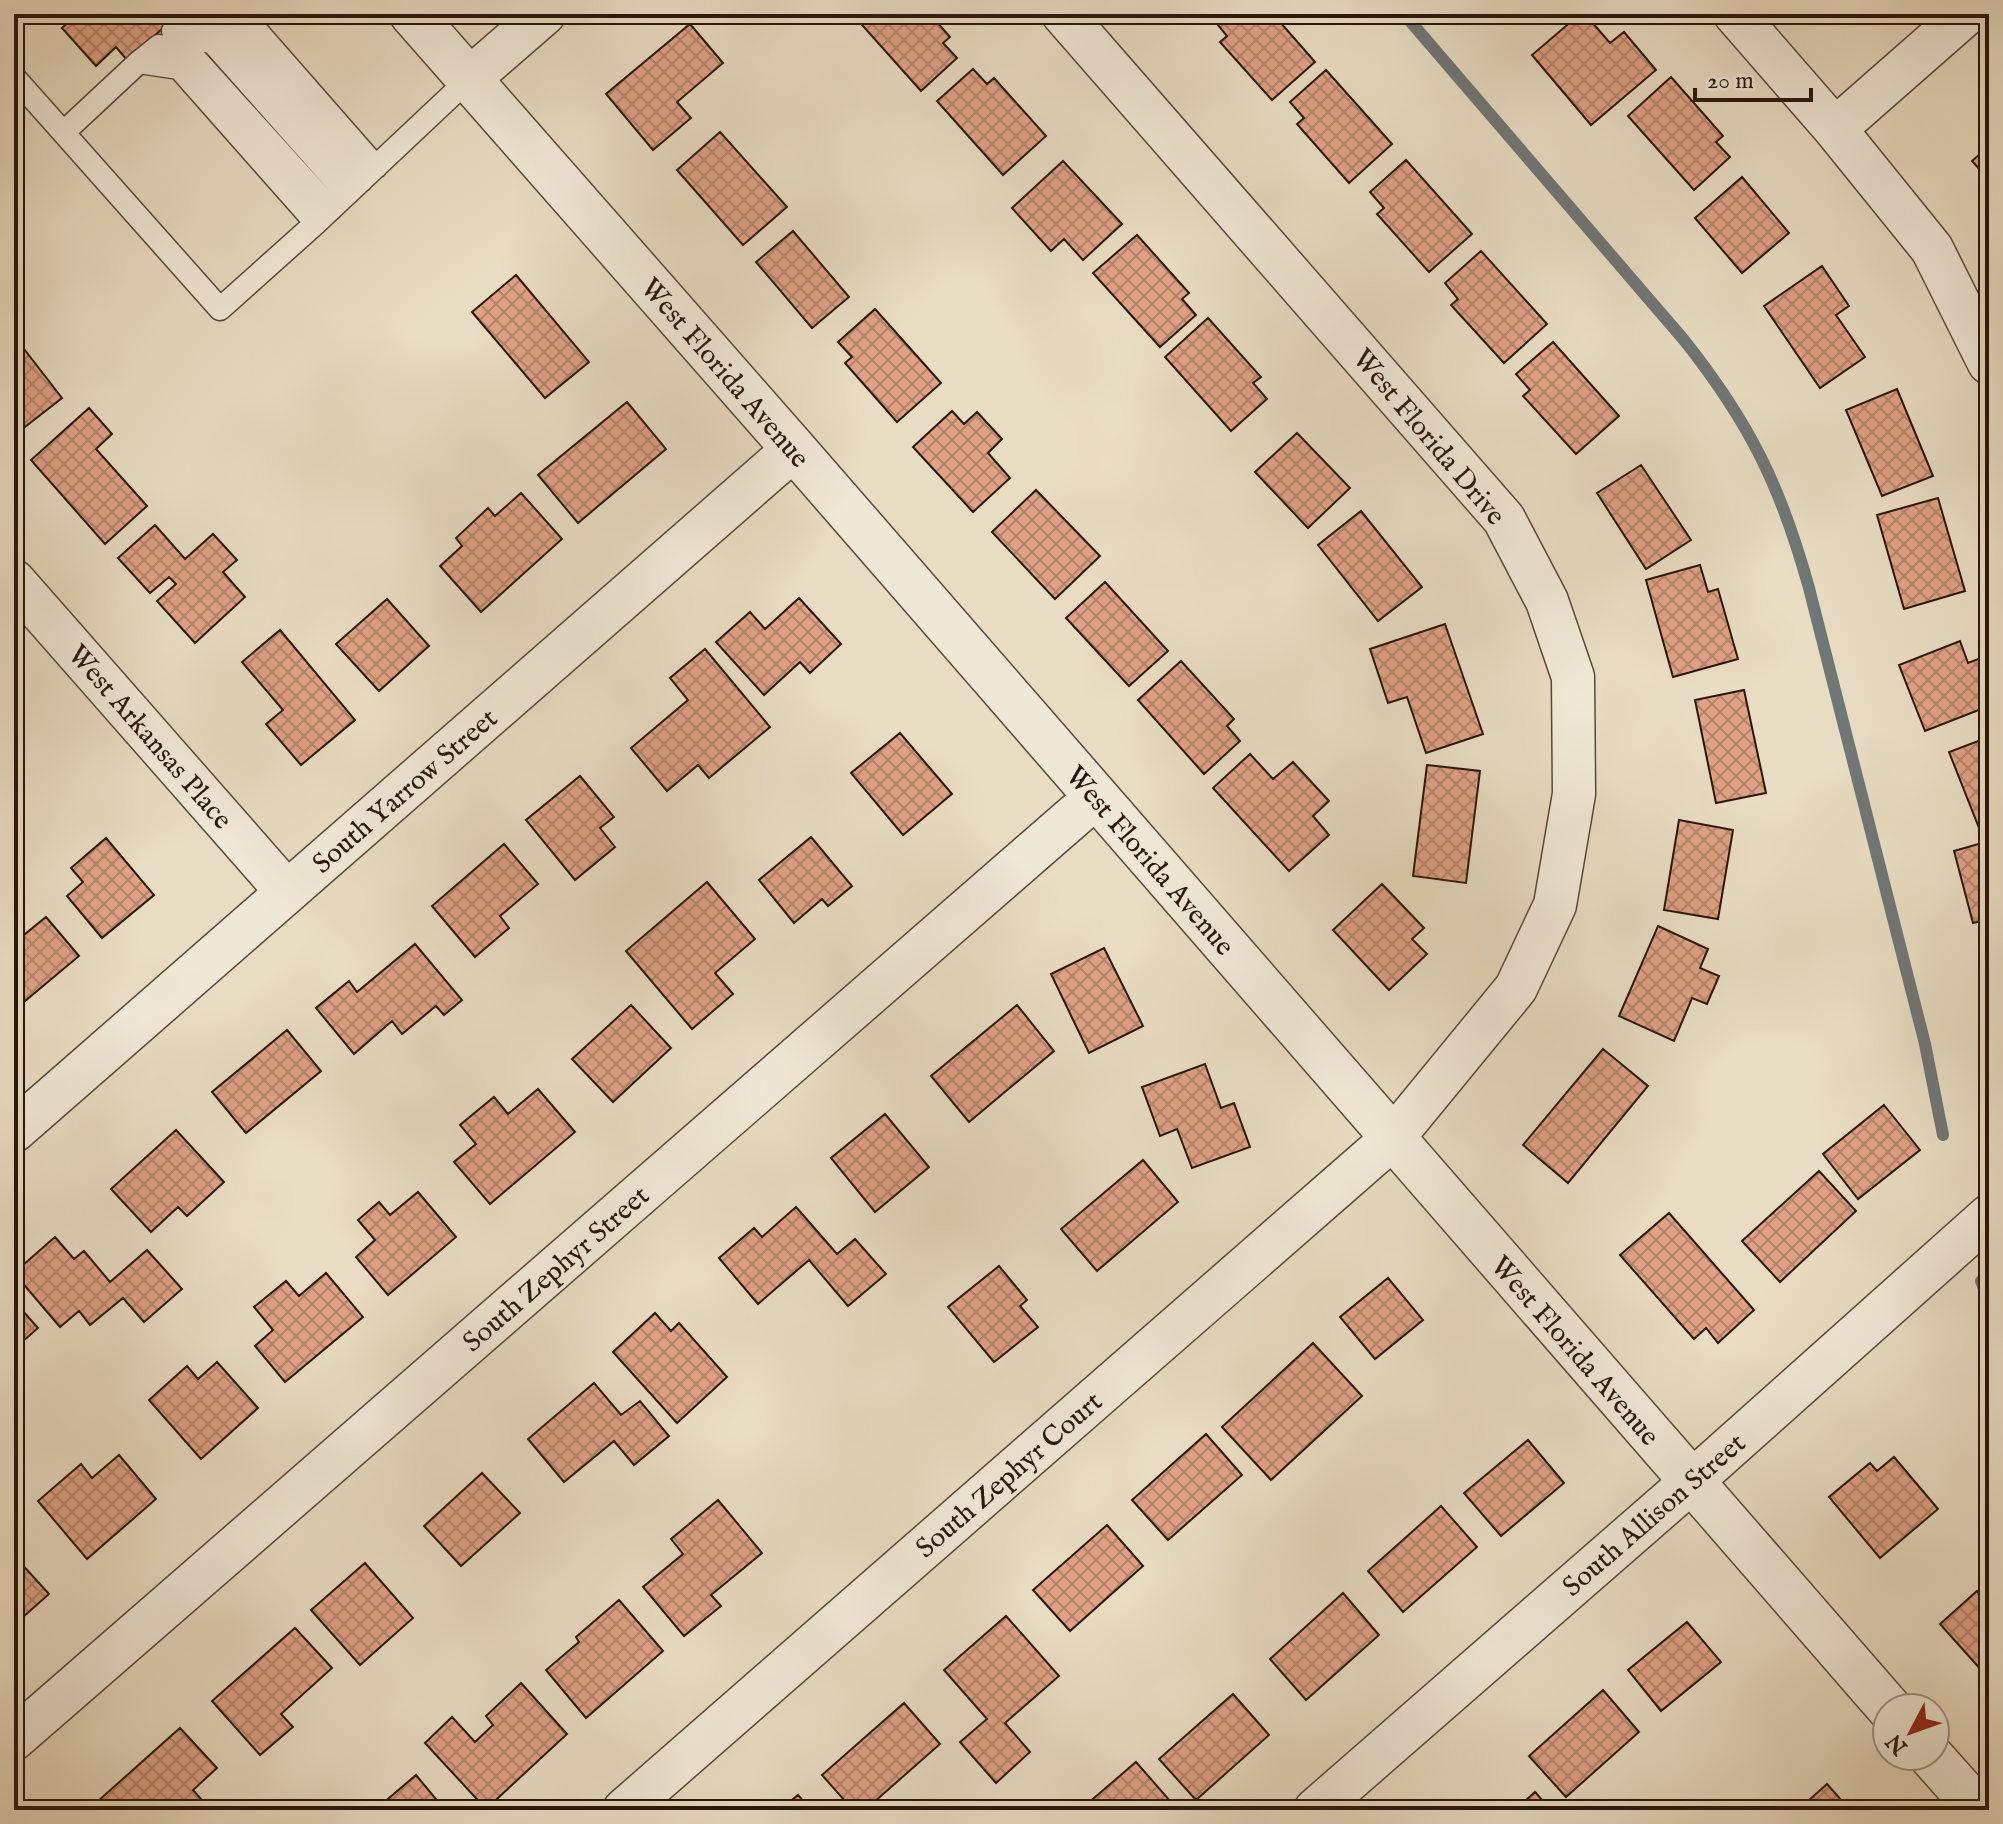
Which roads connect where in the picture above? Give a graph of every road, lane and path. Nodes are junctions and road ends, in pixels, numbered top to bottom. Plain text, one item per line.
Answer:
1 (33, 14) edge
2 (242, 14) edge
3 (412, 14) edge
4 (544, 14) edge
5 (1063, 14) edge
6 (1735, 14) edge
7 (1966, 14) edge
8 (178, 27) edge
9 (14, 31) edge
10 (139, 62) junction
11 (14, 77) edge
12 (469, 79) junction
13 (1835, 129) junction
14 (64, 132) junction
15 (346, 195) junction
16 (1989, 363) edge
17 (794, 449) junction
18 (14, 581) edge
19 (1096, 797) junction
20 (287, 892) junction
21 (14, 1131) edge
22 (1393, 1138) junction
23 (1989, 1216) edge
24 (1691, 1482) junction
25 (1875, 1692) edge
26 (14, 1739) edge
27 (1945, 1772) edge
28 (624, 1810) edge
29 (1315, 1810) edge
30 (1979, 1810) edge

1 - 9 path
2 - 15 lane
3 - 12 street, West Florida Avenue
4 - 12 street
5 - 22 street, West Florida Drive
6 - 13 street
7 - 13 street
8 - 10 lane
8 - 15 lane
8 - 15 lane
10 - 14 lane
10 - 15 lane
11 - 14 lane
12 - 15 lane
12 - 17 street, West Florida Avenue
13 - 16 street
14 - 15 lane
17 - 19 street, West Florida Avenue
17 - 20 street, South Yarrow Street
18 - 20 street, West Arkansas Place
19 - 22 street, West Florida Avenue
19 - 26 street, South Zephyr Street
20 - 21 street, South Yarrow Street
22 - 24 street, West Florida Avenue
22 - 28 street, South Zephyr Court
23 - 24 street, South Allison Street
24 - 25 street, West Florida Avenue
24 - 29 street, South Allison Street
27 - 30 street

